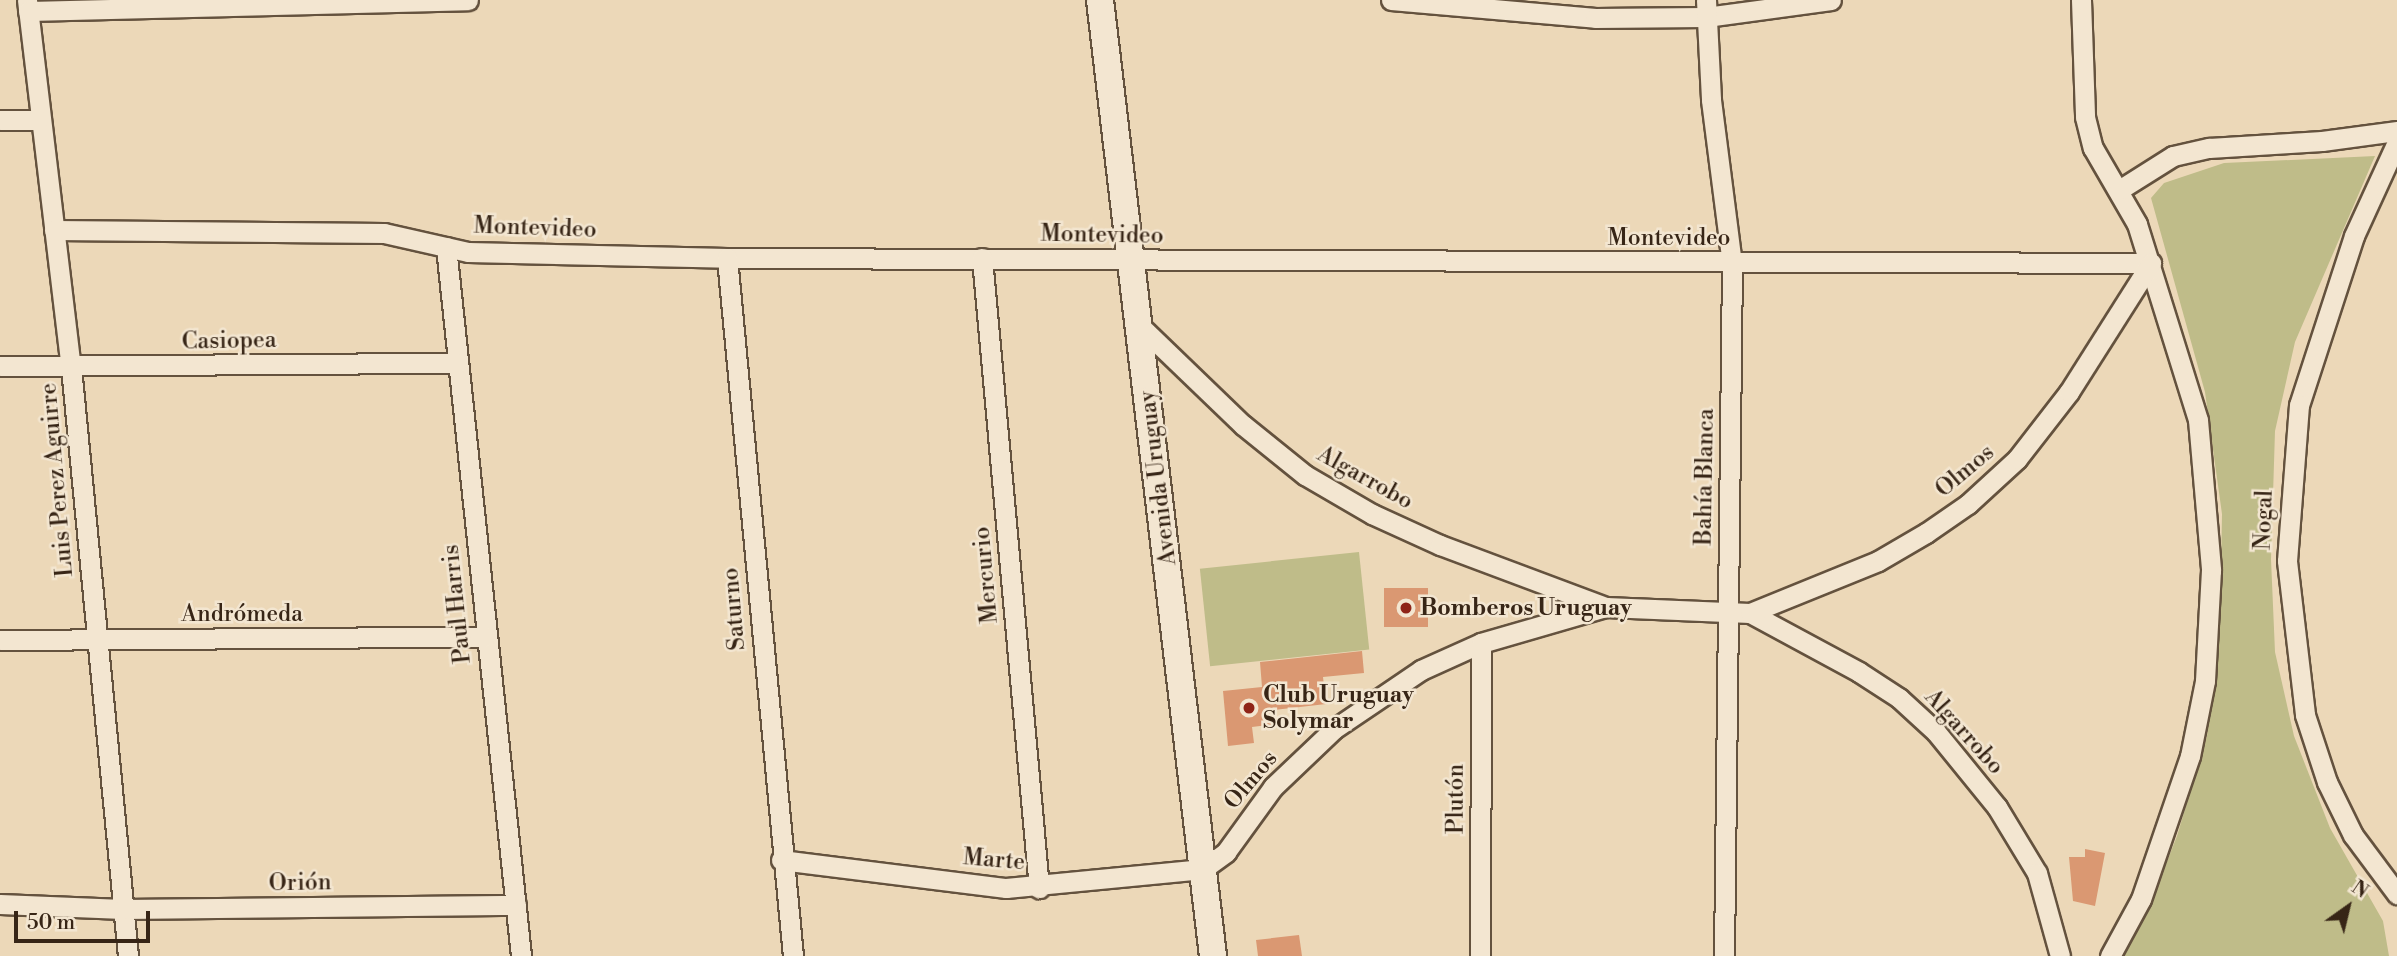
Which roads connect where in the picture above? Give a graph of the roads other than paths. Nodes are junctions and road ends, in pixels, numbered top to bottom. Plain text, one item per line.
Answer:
1 (468, 0) edge
2 (1100, 0) edge
3 (1391, 0) edge
4 (1830, 0) edge
5 (2081, 0) edge
6 (1432, 2) edge
7 (237, 3) edge
8 (27, 5) edge
9 (1706, 8) edge
10 (0, 120) edge
11 (38, 120) junction
12 (2397, 131) edge
13 (2397, 142) edge
14 (2119, 190) junction
15 (54, 230) junction
16 (446, 247) junction
17 (727, 258) junction
18 (982, 258) junction
19 (1134, 259) junction
20 (2151, 262) junction
21 (1732, 263) junction
22 (1140, 327) junction
23 (458, 363) junction
24 (0, 366) edge
25 (71, 367) junction
26 (1606, 607) junction
27 (1728, 610) junction
28 (1750, 612) junction
29 (485, 637) junction
30 (0, 640) edge
31 (97, 640) junction
32 (1481, 643) junction
33 (781, 860) junction
34 (1203, 869) junction
35 (1039, 888) junction
36 (2397, 894) edge
37 (0, 904) edge
38 (516, 905) junction
39 (123, 909) junction
40 (128, 956) edge
41 (521, 956) edge
42 (793, 956) edge
43 (1213, 956) edge
44 (1480, 956) edge
45 (1724, 956) edge
46 (2060, 956) edge
47 (2110, 956) edge

1 - 7 street
2 - 19 street, Avenida Uruguay
3 - 6 street
4 - 9 street
5 - 14 street
6 - 9 street
7 - 8 street
8 - 11 street, Luis Perez Aguirre
9 - 21 street, Bahía Blanca
10 - 11 street
11 - 15 street, Luis Perez Aguirre
12 - 14 street
13 - 36 street, Nogal
14 - 20 street
15 - 16 street, Montevideo
15 - 25 street, Luis Perez Aguirre
16 - 17 street, Montevideo
16 - 23 street, Paul Harris
17 - 18 street, Montevideo
17 - 33 street, Saturno
18 - 19 street, Montevideo
18 - 35 street, Mercurio
19 - 21 street, Montevideo
19 - 22 street, Avenida Uruguay
20 - 21 street, Montevideo
20 - 28 street, Olmos
20 - 47 street
21 - 27 street, Bahía Blanca
22 - 26 street, Algarrobo
22 - 34 street, Avenida Uruguay
23 - 25 street, Casiopea
23 - 29 street, Paul Harris
24 - 25 street, Casiopea
25 - 31 street, Luis Perez Aguirre
26 - 27 street, Olmos
26 - 32 street, Olmos
27 - 28 street, Olmos
27 - 45 street, Bahía Blanca
28 - 46 street, Algarrobo
29 - 31 street, Andrómeda
29 - 38 street, Paul Harris
30 - 31 street, Andrómeda
31 - 39 street, Luis Perez Aguirre
32 - 34 street, Olmos
32 - 44 street, Plutón
33 - 35 street, Marte
33 - 42 street, Saturno
34 - 35 street, Marte
34 - 43 street, Avenida Uruguay
37 - 39 street, Orión
38 - 39 street, Orión
38 - 41 street, Paul Harris
39 - 40 street, Luis Perez Aguirre

